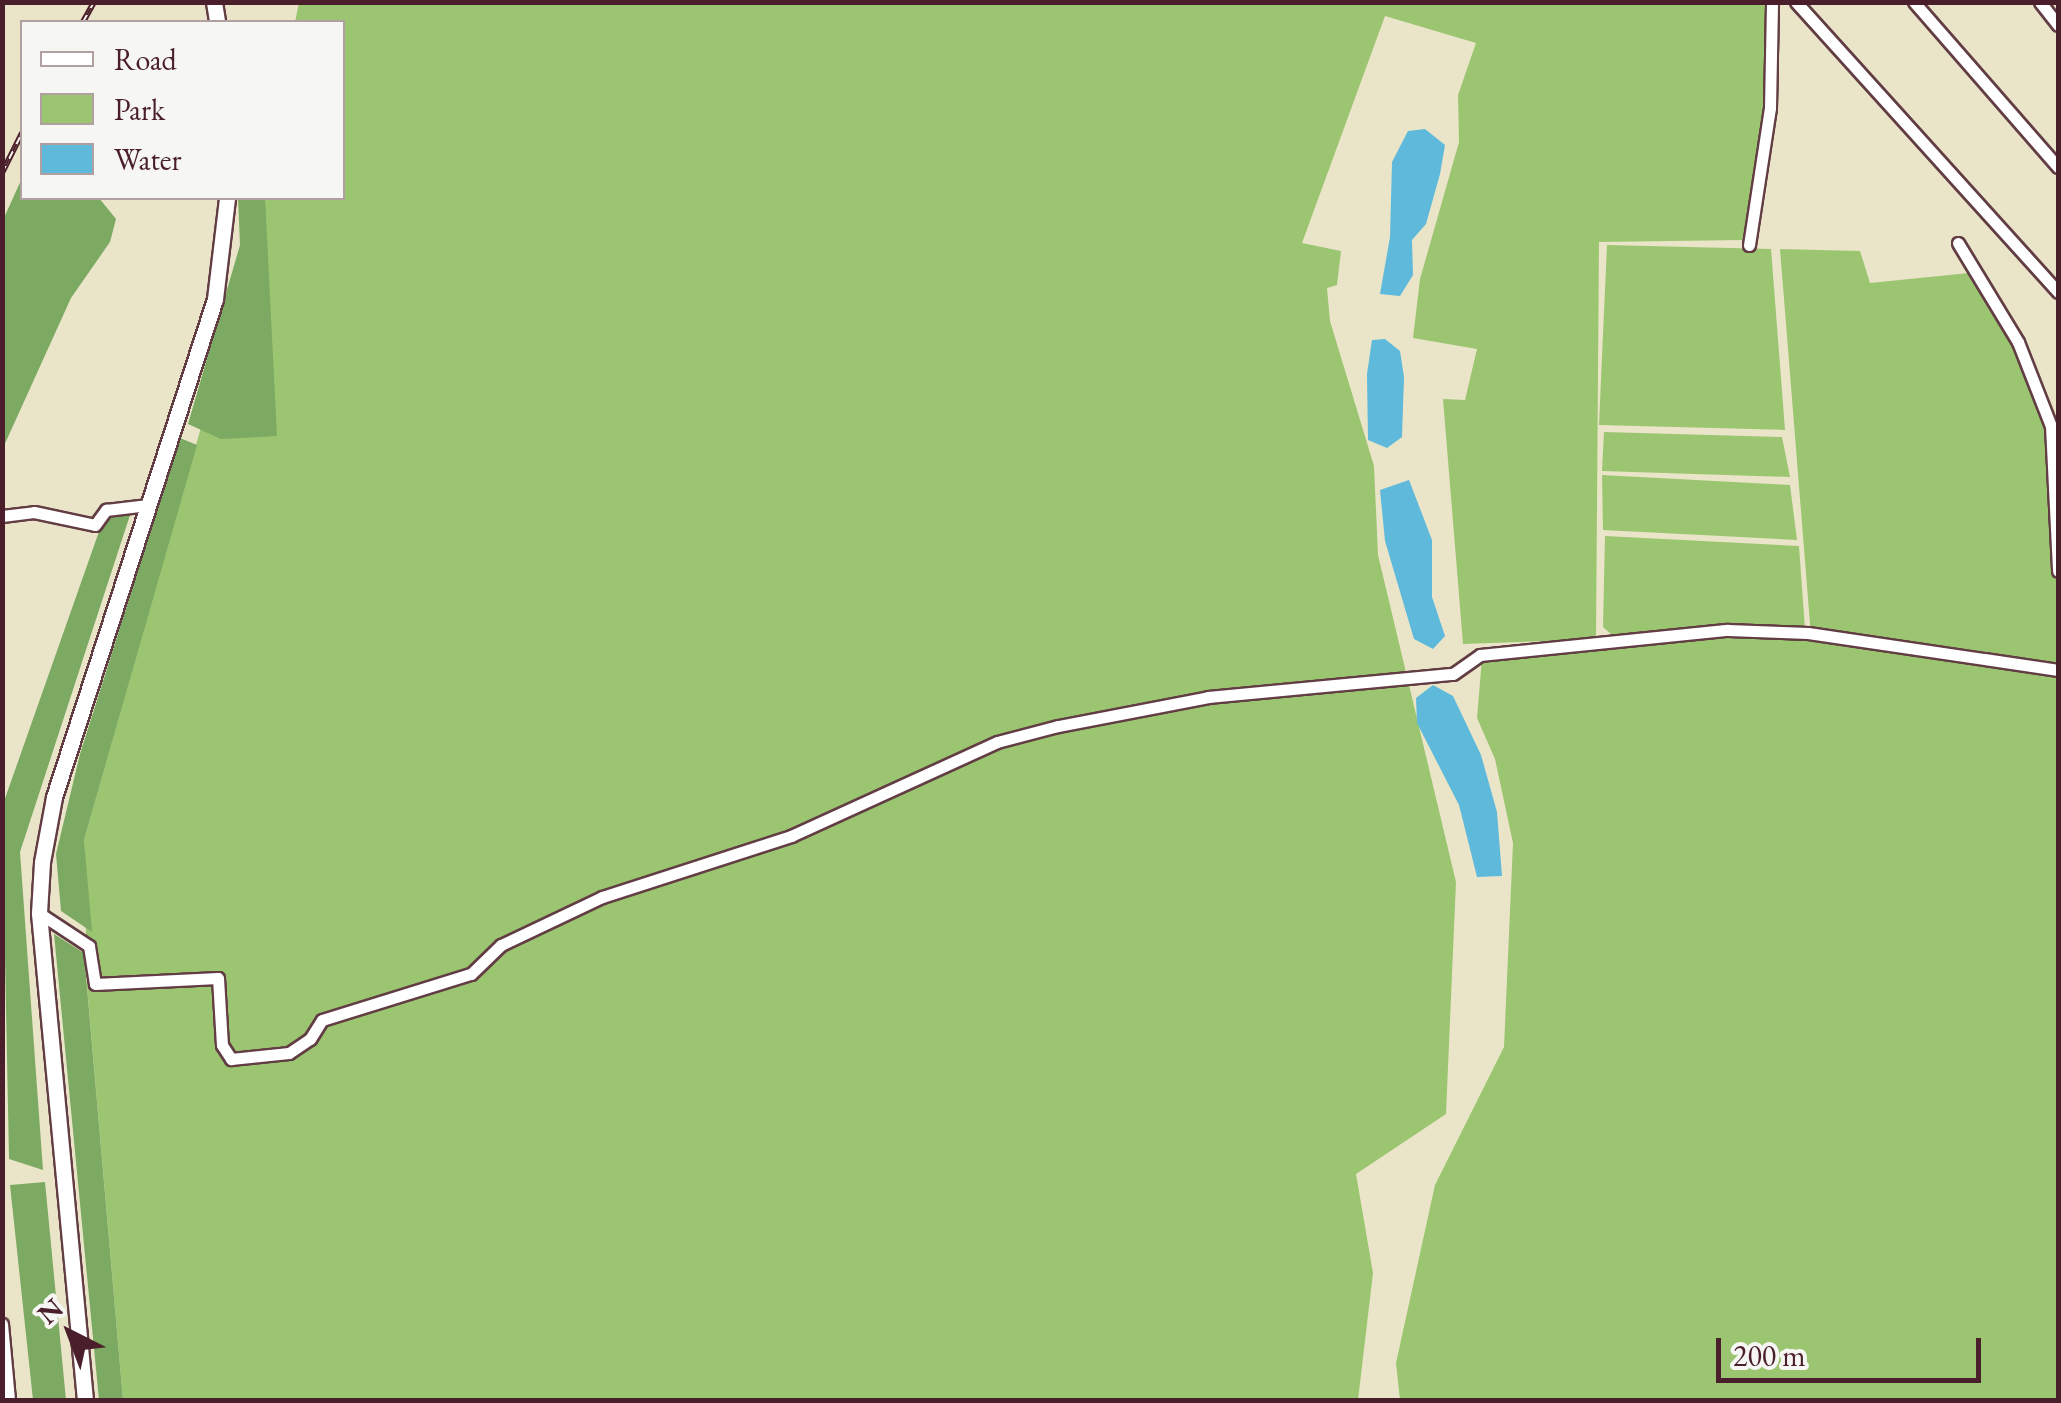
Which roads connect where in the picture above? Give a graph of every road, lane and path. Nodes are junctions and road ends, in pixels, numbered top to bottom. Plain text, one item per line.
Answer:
1 (1772, 2) edge
2 (1796, 2) edge
3 (1914, 2) edge
4 (2040, 2) edge
5 (2058, 25) edge
6 (2058, 167) edge
7 (227, 200) edge
8 (1958, 243) dead end
9 (1749, 245) dead end
10 (2058, 292) edge
11 (2056, 464) edge
12 (148, 505) junction
13 (2, 516) edge
14 (2058, 571) edge
15 (2058, 670) edge
16 (38, 913) junction
17 (2, 1324) edge
18 (9, 1400) edge
19 (85, 1400) edge

1 - 9 street
2 - 10 street
3 - 6 street
4 - 5 street
7 - 12 main road
8 - 11 street
11 - 14 street
12 - 13 street
12 - 16 main road
15 - 16 street
16 - 19 main road
17 - 18 street

